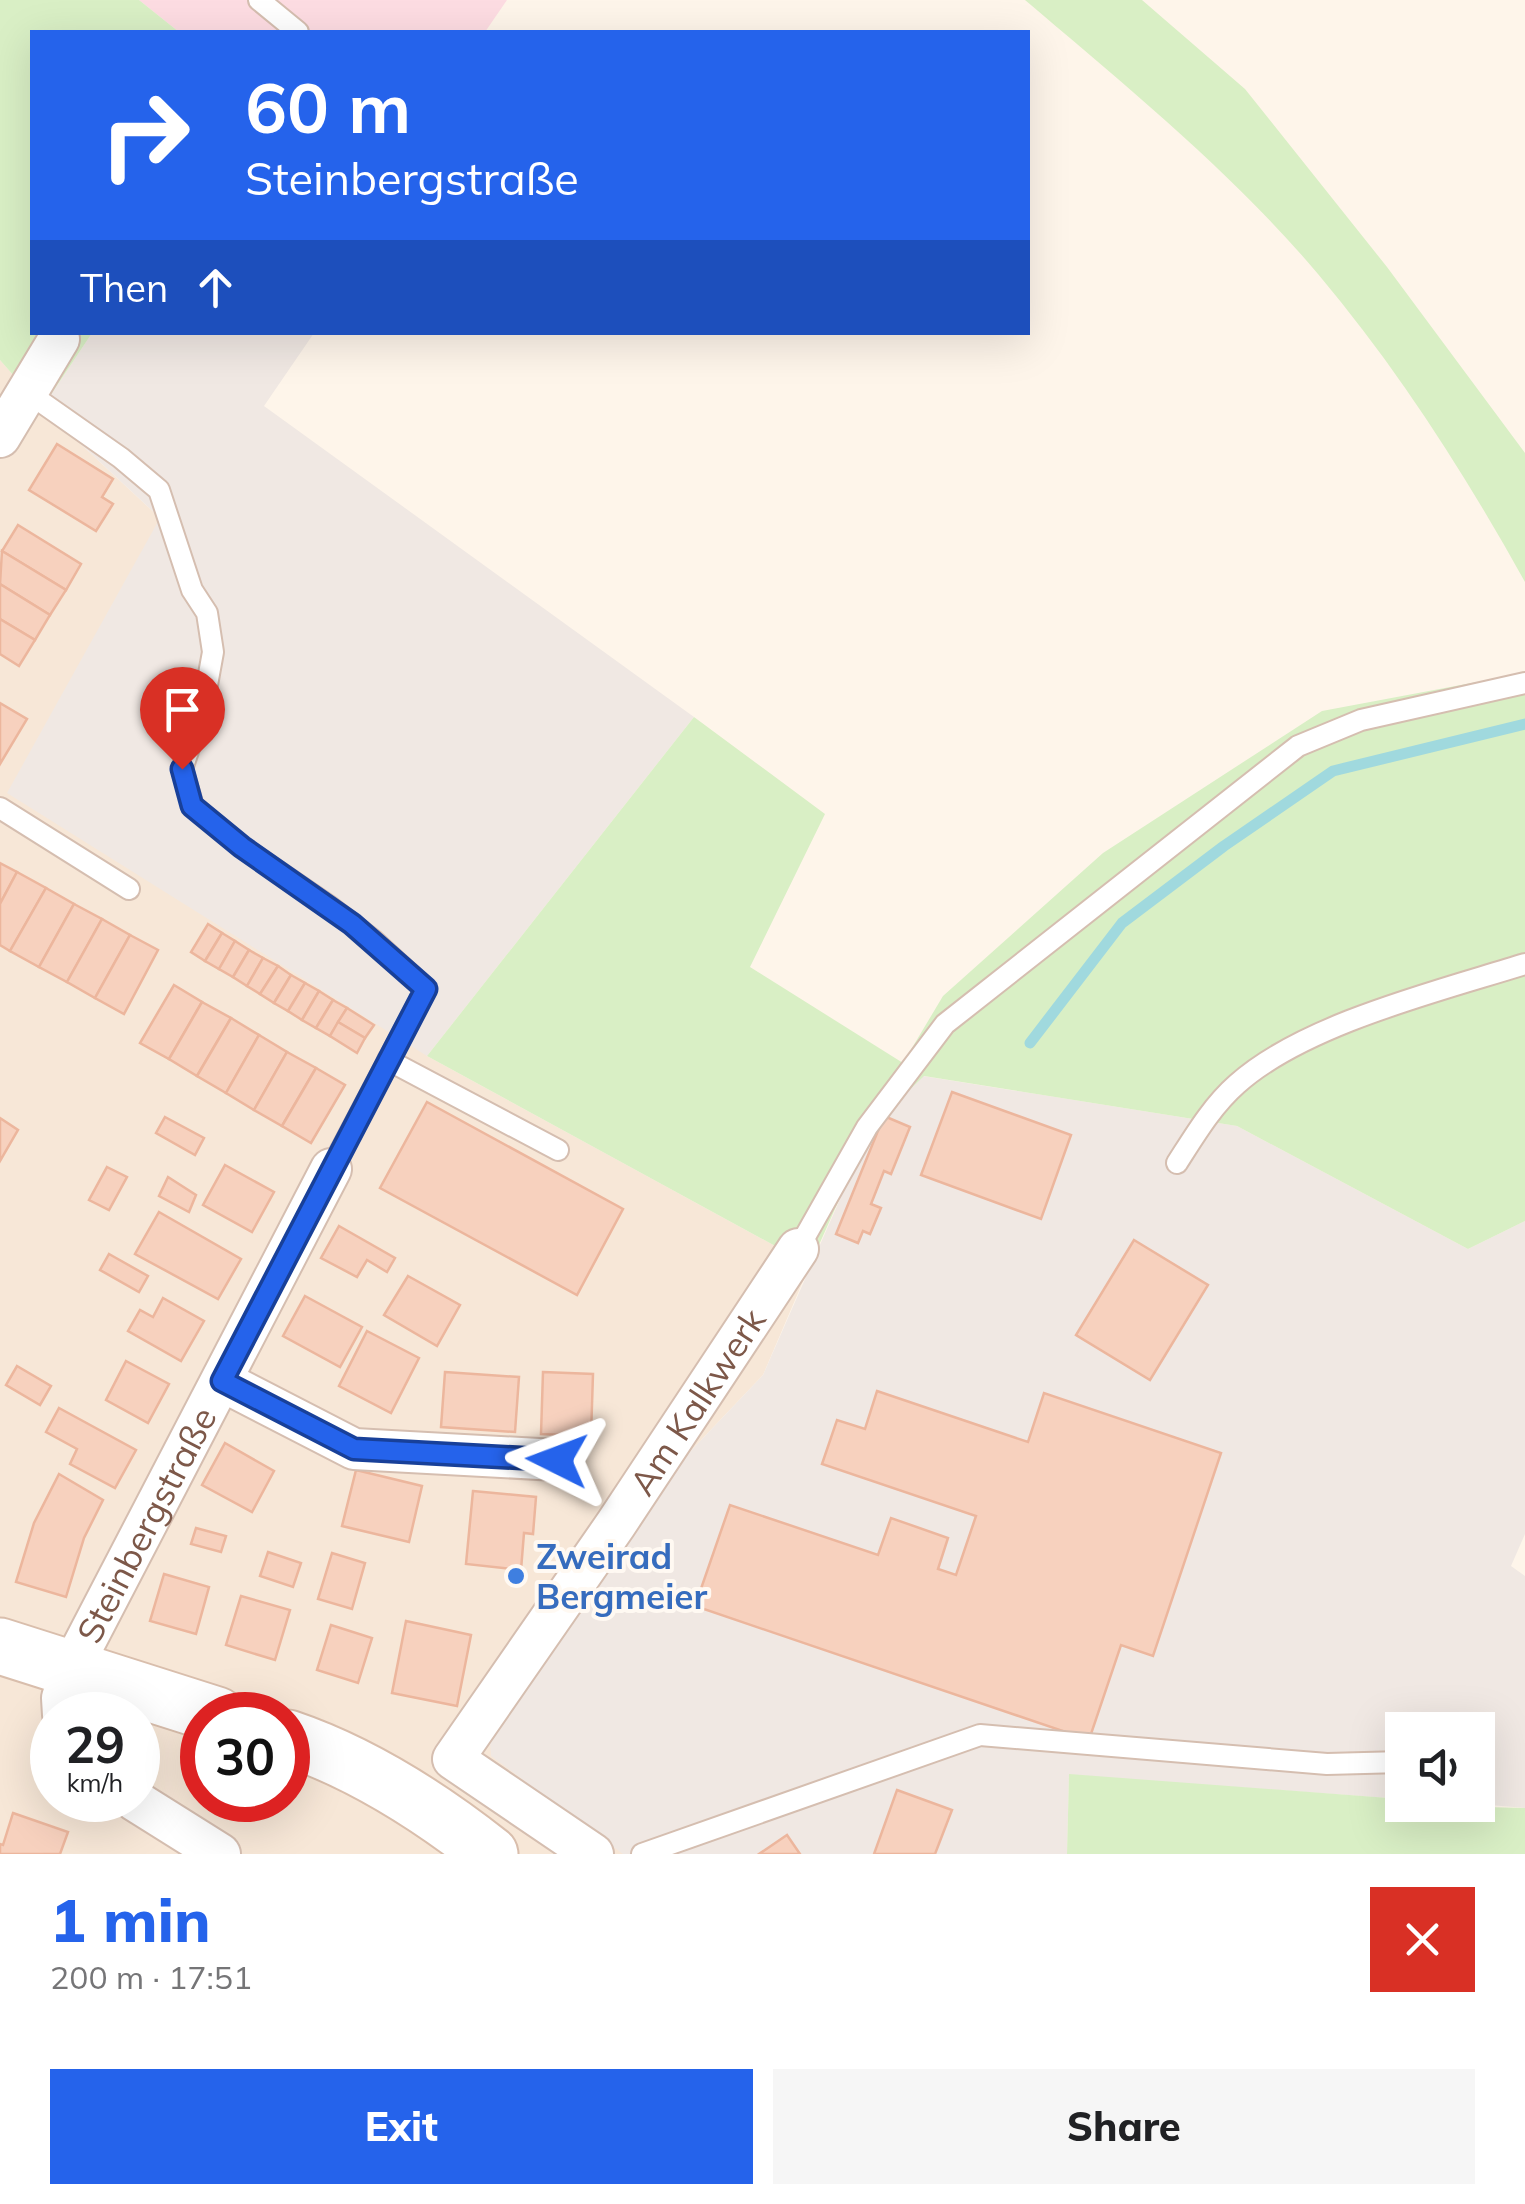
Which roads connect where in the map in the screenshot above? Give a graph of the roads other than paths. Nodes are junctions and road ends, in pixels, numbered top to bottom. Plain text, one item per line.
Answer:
1 (259, 0) edge
2 (296, 30) edge
3 (60, 339) dead end
4 (27, 392) junction
5 (0, 437) edge
6 (1525, 683) edge
7 (0, 808) edge
8 (129, 889) dead end
9 (1525, 964) edge
10 (388, 1060) junction
11 (558, 1150) dead end
12 (1177, 1162) dead end
13 (331, 1169) joint
14 (798, 1249) joint
15 (222, 1381) junction
16 (557, 1460) dead end
17 (0, 1646) edge
18 (67, 1692) edge
19 (310, 1747) edge
20 (1385, 1762) edge
21 (160, 1816) edge
22 (220, 1854) edge
23 (490, 1854) edge
24 (593, 1854) edge
25 (642, 1854) edge

1 - 2 lane
3 - 4 street
4 - 5 street
4 - 10 lane
6 - 14 lane
7 - 8 lane
9 - 12 lane
10 - 11 lane
10 - 13 lane
13 - 15 street, Steinbergstraße
14 - 24 street, Am Kalkwerk
15 - 16 street, Steinbergstraße
15 - 18 street, Steinbergstraße
17 - 18 main road
19 - 23 main road
20 - 25 lane
21 - 22 street

